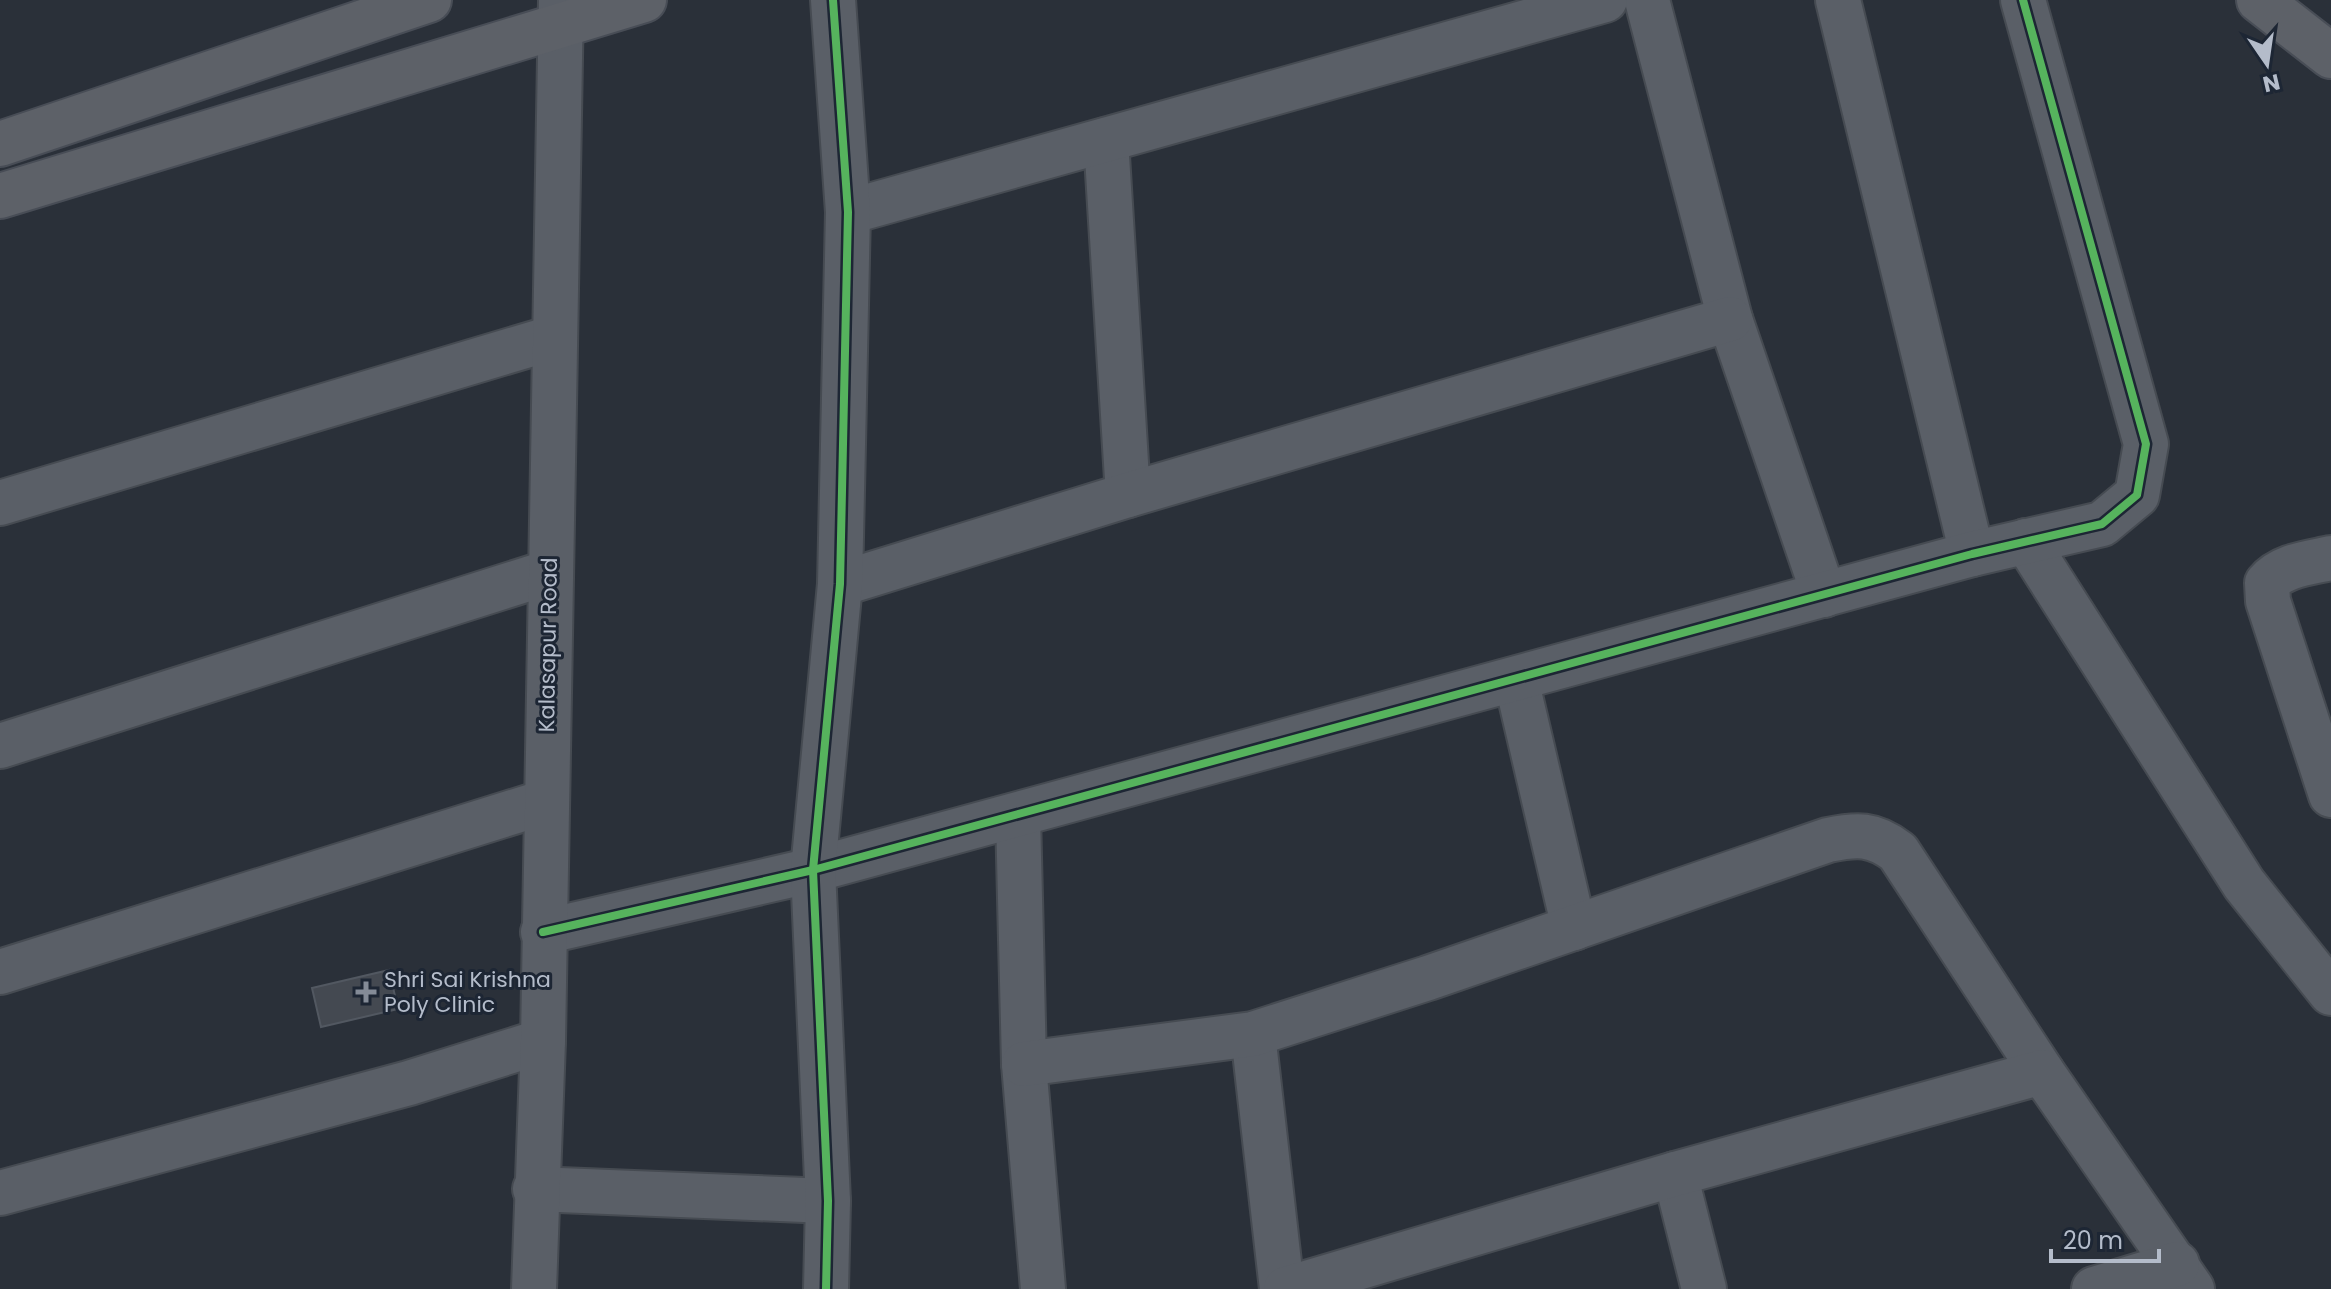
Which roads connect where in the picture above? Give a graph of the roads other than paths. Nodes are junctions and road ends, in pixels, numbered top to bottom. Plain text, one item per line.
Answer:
1 (429, 0) edge
2 (644, 0) edge
3 (833, 0) edge
4 (1605, 0) edge
5 (1647, 0) edge
6 (1838, 0) edge
7 (2023, 0) edge
8 (2259, 0) edge
9 (559, 14) edge
10 (2331, 56) edge
11 (1106, 140) junction
12 (0, 144) edge
13 (0, 196) edge
14 (848, 212) junction
15 (1730, 319) junction
16 (552, 338) junction
17 (1128, 495) junction
18 (0, 503) edge
19 (2026, 541) junction
20 (1972, 554) junction
21 (2331, 558) edge
22 (550, 572) junction
23 (840, 584) junction
24 (1824, 595) junction
25 (1516, 679) junction
26 (0, 746) edge
27 (2331, 795) edge
28 (545, 802) junction
29 (1018, 815) junction
30 (813, 870) junction
31 (1574, 928) junction
32 (543, 932) junction
33 (0, 972) edge
34 (2331, 993) edge
35 (1253, 1034) junction
36 (543, 1041) junction
37 (1024, 1064) junction
38 (2042, 1072) junction
39 (1675, 1174) junction
40 (535, 1189) junction
41 (0, 1193) edge
42 (828, 1201) junction
43 (2184, 1276) edge
44 (534, 1289) edge
45 (826, 1289) edge
46 (1043, 1289) edge
47 (1284, 1289) edge
48 (1704, 1289) edge
49 (2094, 1289) edge

1 - 12 main road
2 - 9 main road
3 - 14 street
4 - 11 street
5 - 15 street
6 - 20 street
7 - 19 street
8 - 10 main road
9 - 13 main road
9 - 16 street, Kalasapur Road
11 - 14 street
11 - 17 street
14 - 23 street
15 - 17 street
15 - 24 street
16 - 18 street
16 - 22 street, Kalasapur Road
17 - 23 street
19 - 20 street
19 - 34 street
20 - 24 street
21 - 27 street
22 - 26 street
22 - 28 street, Kalasapur Road
23 - 30 street
24 - 25 street
25 - 29 street
25 - 31 street
28 - 32 street, Kalasapur Road
28 - 33 street
29 - 30 street
29 - 37 street
30 - 32 street
30 - 42 street
31 - 35 street
31 - 38 street
32 - 36 street, Kalasapur Road
35 - 37 street
35 - 47 street
36 - 40 street, Kalasapur Road
36 - 41 street
37 - 46 street
38 - 39 street
38 - 43 street
39 - 47 street
39 - 48 street
40 - 42 street
40 - 44 street, Kalasapur Road
42 - 45 street
43 - 49 street

